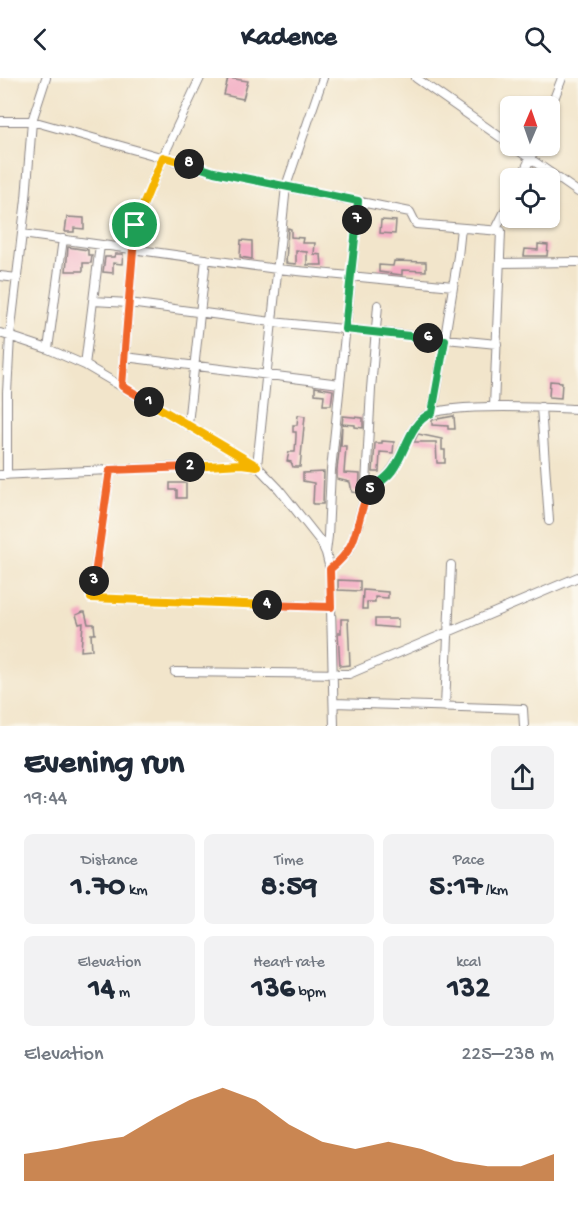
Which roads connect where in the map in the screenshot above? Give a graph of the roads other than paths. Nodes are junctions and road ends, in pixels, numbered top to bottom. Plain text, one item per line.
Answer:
1 (46, 78) edge
2 (323, 78) edge
3 (416, 78) edge
4 (562, 78) edge
5 (198, 79) edge
6 (555, 96) edge
7 (0, 121) edge
8 (32, 121) junction
9 (500, 137) edge
10 (527, 156) edge
11 (532, 156) edge
12 (163, 157) junction
13 (531, 159) junction
14 (526, 168) edge
15 (286, 186) junction
16 (578, 192) edge
17 (358, 201) junction
18 (500, 221) edge
19 (460, 228) junction
20 (495, 231) junction
21 (22, 234) junction
22 (63, 239) junction
23 (100, 245) junction
24 (133, 249) junction
25 (206, 259) junction
26 (578, 262) edge
27 (500, 263) junction
28 (277, 269) junction
29 (351, 275) junction
30 (0, 276) edge
31 (17, 278) junction
32 (453, 286) junction
33 (93, 301) junction
34 (129, 303) junction
35 (378, 305) dead end
36 (200, 312) junction
37 (272, 322) junction
38 (345, 329) junction
39 (0, 333) edge
40 (376, 333) junction
41 (10, 336) junction
42 (445, 340) junction
43 (496, 344) junction
44 (48, 349) junction
45 (124, 357) junction
46 (85, 365) junction
47 (194, 366) junction
48 (266, 375) junction
49 (340, 384) junction
50 (122, 386) junction
51 (494, 407) junction
52 (540, 407) junction
53 (578, 409) edge
54 (432, 413) junction
55 (188, 424) junction
56 (257, 466) junction
57 (110, 470) junction
58 (4, 475) edge
59 (370, 491) junction
60 (549, 521) dead end
61 (326, 552) junction
62 (451, 565) dead end
63 (330, 569) junction
64 (578, 577) edge
65 (331, 607) junction
66 (448, 633) junction
67 (175, 672) dead end
68 (334, 674) junction
69 (334, 703) junction
70 (445, 707) junction
71 (334, 726) edge
72 (524, 726) edge

1 - 8 street
2 - 15 street
3 - 9 street
4 - 6 street
5 - 12 street
7 - 8 street
8 - 12 street
8 - 21 street
10 - 13 street
11 - 13 street
12 - 15 street
12 - 24 street
13 - 14 street
13 - 16 street
15 - 17 street
15 - 28 street
17 - 19 street
17 - 29 street
18 - 20 street
19 - 20 street
19 - 32 street
20 - 27 street
21 - 22 street
21 - 31 street
22 - 23 street
22 - 44 street
23 - 24 street
23 - 33 street
24 - 25 street
24 - 34 street
25 - 28 street
25 - 36 street
26 - 27 street
27 - 43 street
28 - 29 street
28 - 37 street
29 - 32 street
29 - 38 street
30 - 31 street
31 - 41 street
32 - 42 street
33 - 34 street
33 - 46 street
34 - 36 street
34 - 45 street
35 - 40 street
36 - 37 street
36 - 47 street
37 - 38 street
37 - 48 street
38 - 40 street
38 - 49 street
39 - 41 street
40 - 42 street
40 - 59 street
41 - 44 street
41 - 58 street
42 - 43 street
42 - 54 street
43 - 51 street
44 - 46 street
45 - 47 street
45 - 50 street
46 - 50 street
47 - 48 street
47 - 55 street
48 - 49 street
48 - 56 street
49 - 61 street
50 - 55 street
51 - 52 street
51 - 54 street
52 - 53 street
52 - 60 street
54 - 59 street
55 - 56 street
56 - 57 street
56 - 61 street
57 - 58 street
57 - 65 street
59 - 63 street
61 - 63 street
62 - 66 street
63 - 65 street
64 - 66 street
65 - 68 street
66 - 68 street
66 - 70 street
67 - 68 street
68 - 69 street
69 - 70 street
69 - 71 street
70 - 72 street

